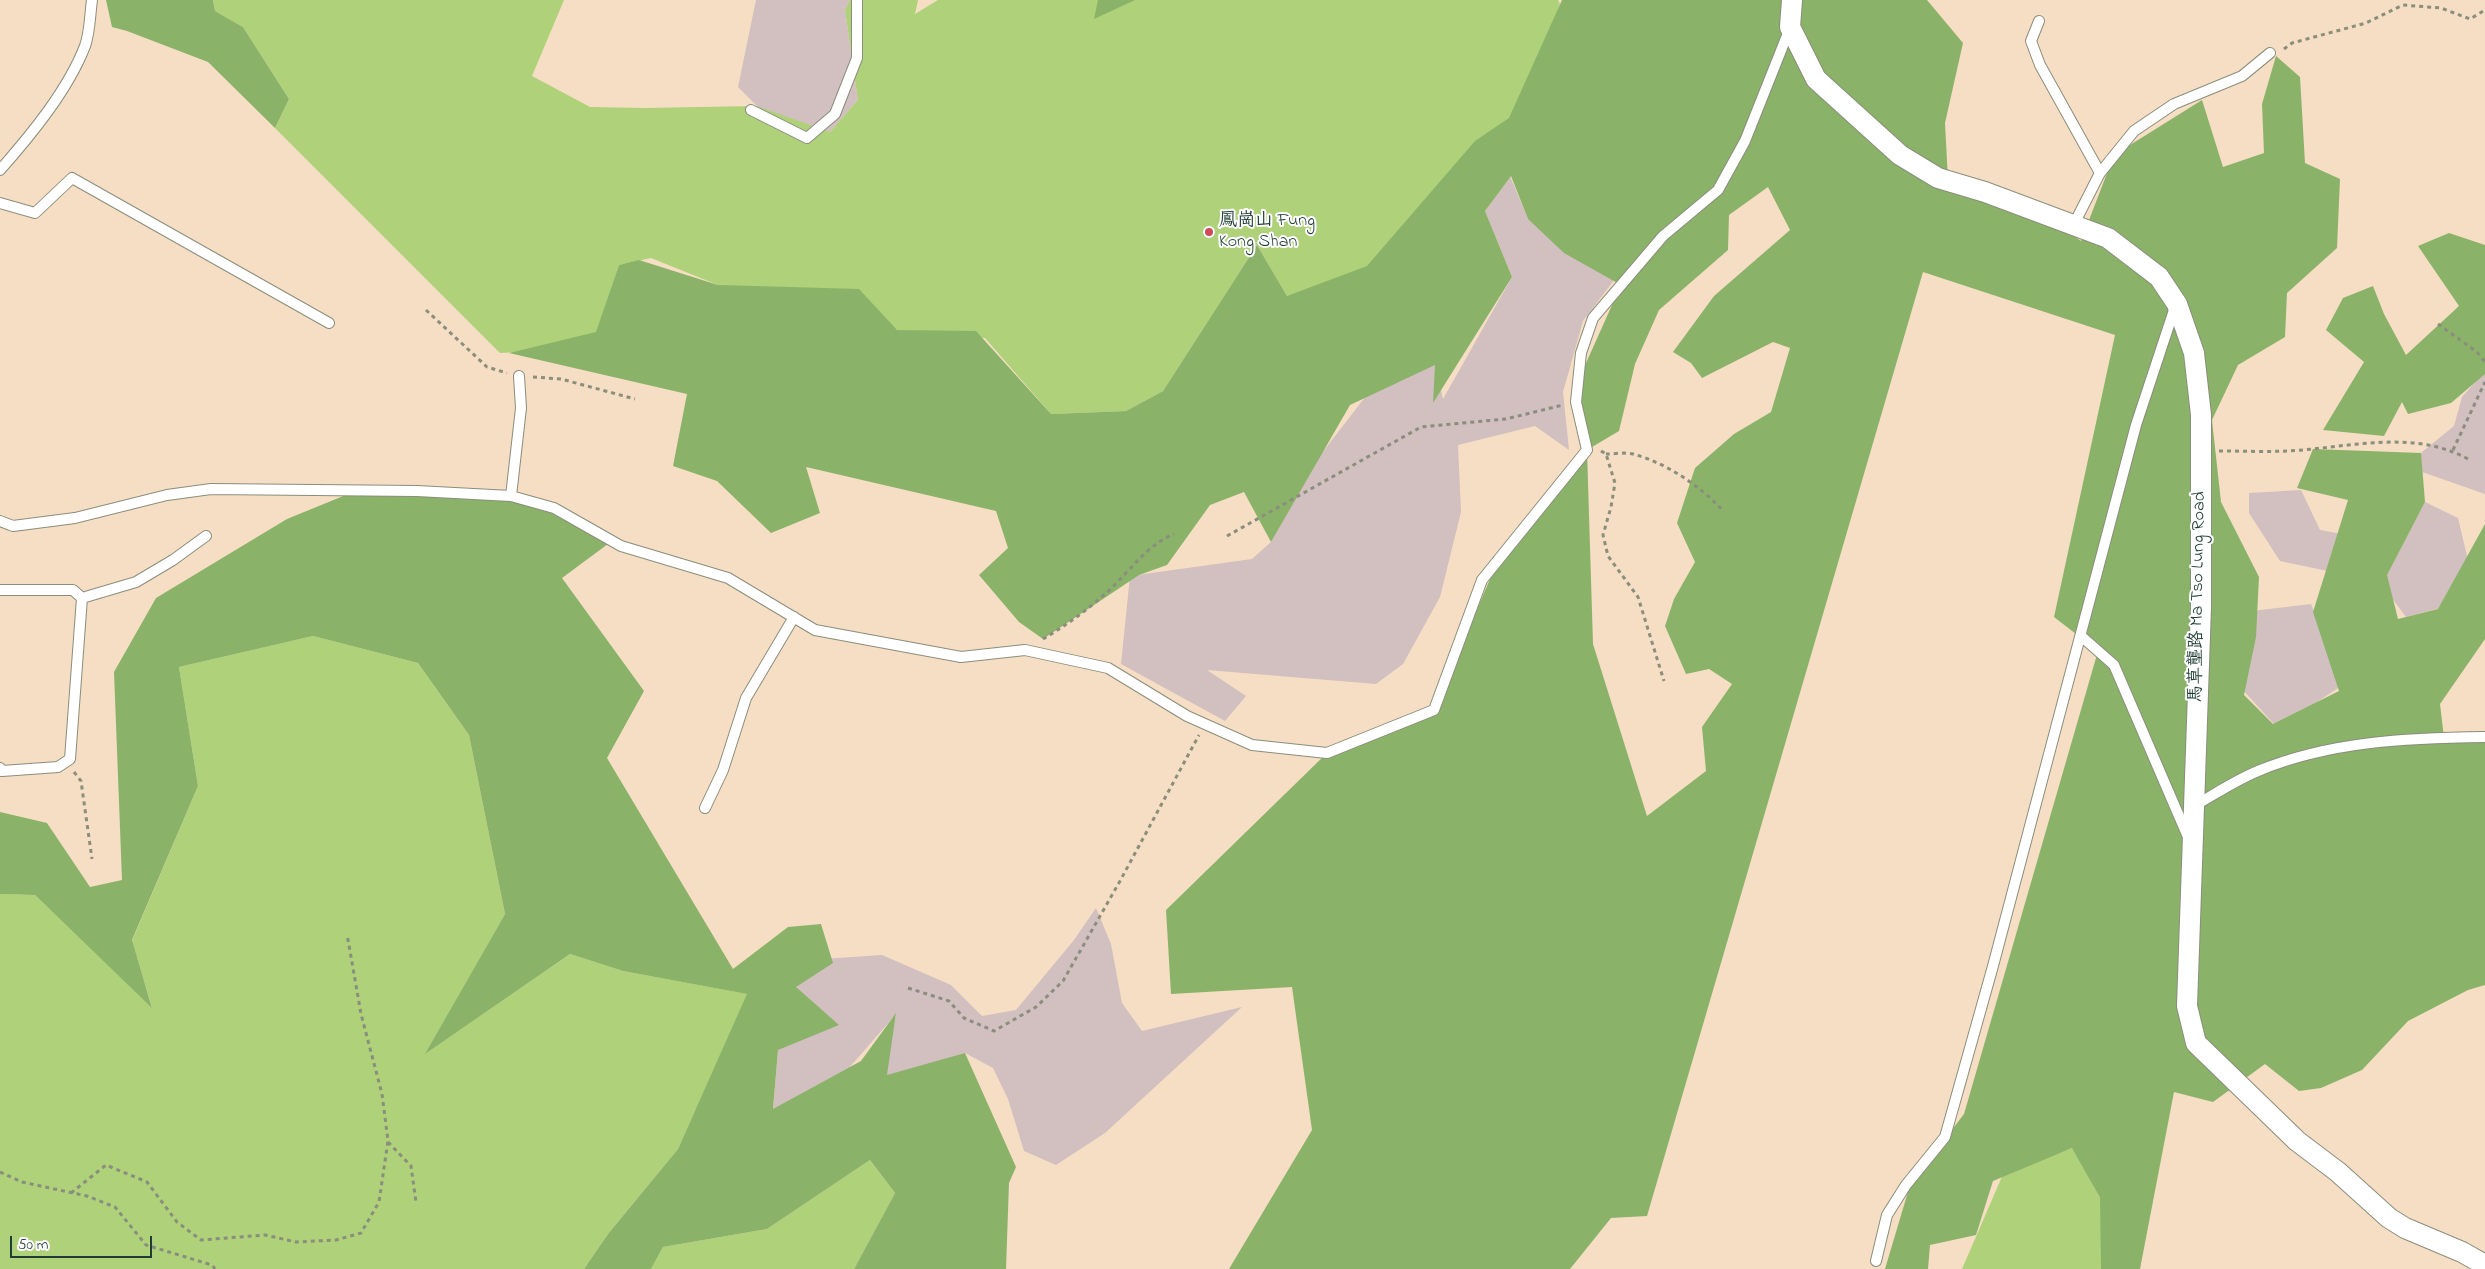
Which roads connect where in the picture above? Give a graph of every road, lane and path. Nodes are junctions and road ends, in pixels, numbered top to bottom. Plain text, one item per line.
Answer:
1 (92, 0) edge
2 (857, 0) edge
3 (1792, 0) edge
4 (2485, 10) edge
5 (2039, 21) dead end
6 (1790, 27) junction
7 (2270, 53) joint
8 (751, 110) dead end
9 (0, 170) edge
10 (2100, 173) junction
11 (0, 203) edge
12 (2072, 226) junction
13 (2177, 304) junction
14 (426, 310) dead end
15 (329, 323) dead end
16 (2438, 324) dead end
17 (2485, 362) edge
18 (519, 376) junction
19 (2485, 382) edge
20 (635, 399) dead end
21 (1576, 402) junction
22 (1587, 450) junction
23 (2453, 450) junction
24 (2201, 451) junction
25 (1606, 454) junction
26 (2470, 460) dead end
27 (511, 496) junction
28 (1724, 512) dead end
29 (0, 521) edge
30 (1174, 534) dead end
31 (206, 536) dead end
32 (1227, 536) dead end
33 (0, 590) edge
34 (82, 598) junction
35 (794, 617) junction
36 (2081, 636) junction
37 (1025, 650) junction
38 (1664, 681) dead end
39 (1206, 724) junction
40 (2485, 737) edge
41 (66, 762) junction
42 (0, 768) edge
43 (2193, 806) junction
44 (705, 808) dead end
45 (2192, 846) junction
46 (92, 859) dead end
47 (347, 934) dead end
48 (908, 988) dead end
49 (388, 1141) junction
50 (0, 1172) edge
51 (72, 1192) junction
52 (416, 1202) dead end
53 (1876, 1261) dead end
54 (2485, 1265) edge
55 (215, 1269) edge

1 - 9 lane
2 - 8 lane
3 - 6 street
4 - 7 path
5 - 10 lane
6 - 12 street, 馬草壟路 Ma Tso Lung Road
6 - 21 lane
7 - 10 lane
10 - 12 lane
11 - 15 lane
12 - 13 street, 馬草壟路 Ma Tso Lung Road
13 - 24 street, 馬草壟路 Ma Tso Lung Road
13 - 36 lane
14 - 18 path
16 - 17 path
18 - 20 path
18 - 27 lane
19 - 23 path
21 - 22 lane
21 - 32 path
22 - 25 path
22 - 39 lane
23 - 24 path
23 - 26 path
24 - 43 street, 馬草壟路 Ma Tso Lung Road
25 - 28 path
25 - 38 path
27 - 29 lane
27 - 35 lane
30 - 37 path
31 - 34 lane
33 - 34 lane
34 - 41 lane
35 - 37 lane
35 - 44 lane
36 - 45 lane
36 - 53 lane
37 - 39 lane
39 - 48 path
40 - 43 lane
41 - 42 lane
41 - 46 path
43 - 45 street, 馬草壟路 Ma Tso Lung Road
45 - 54 street, 馬草壟路 Ma Tso Lung Road
47 - 49 path
49 - 51 path
49 - 52 path
50 - 51 path
51 - 55 path

